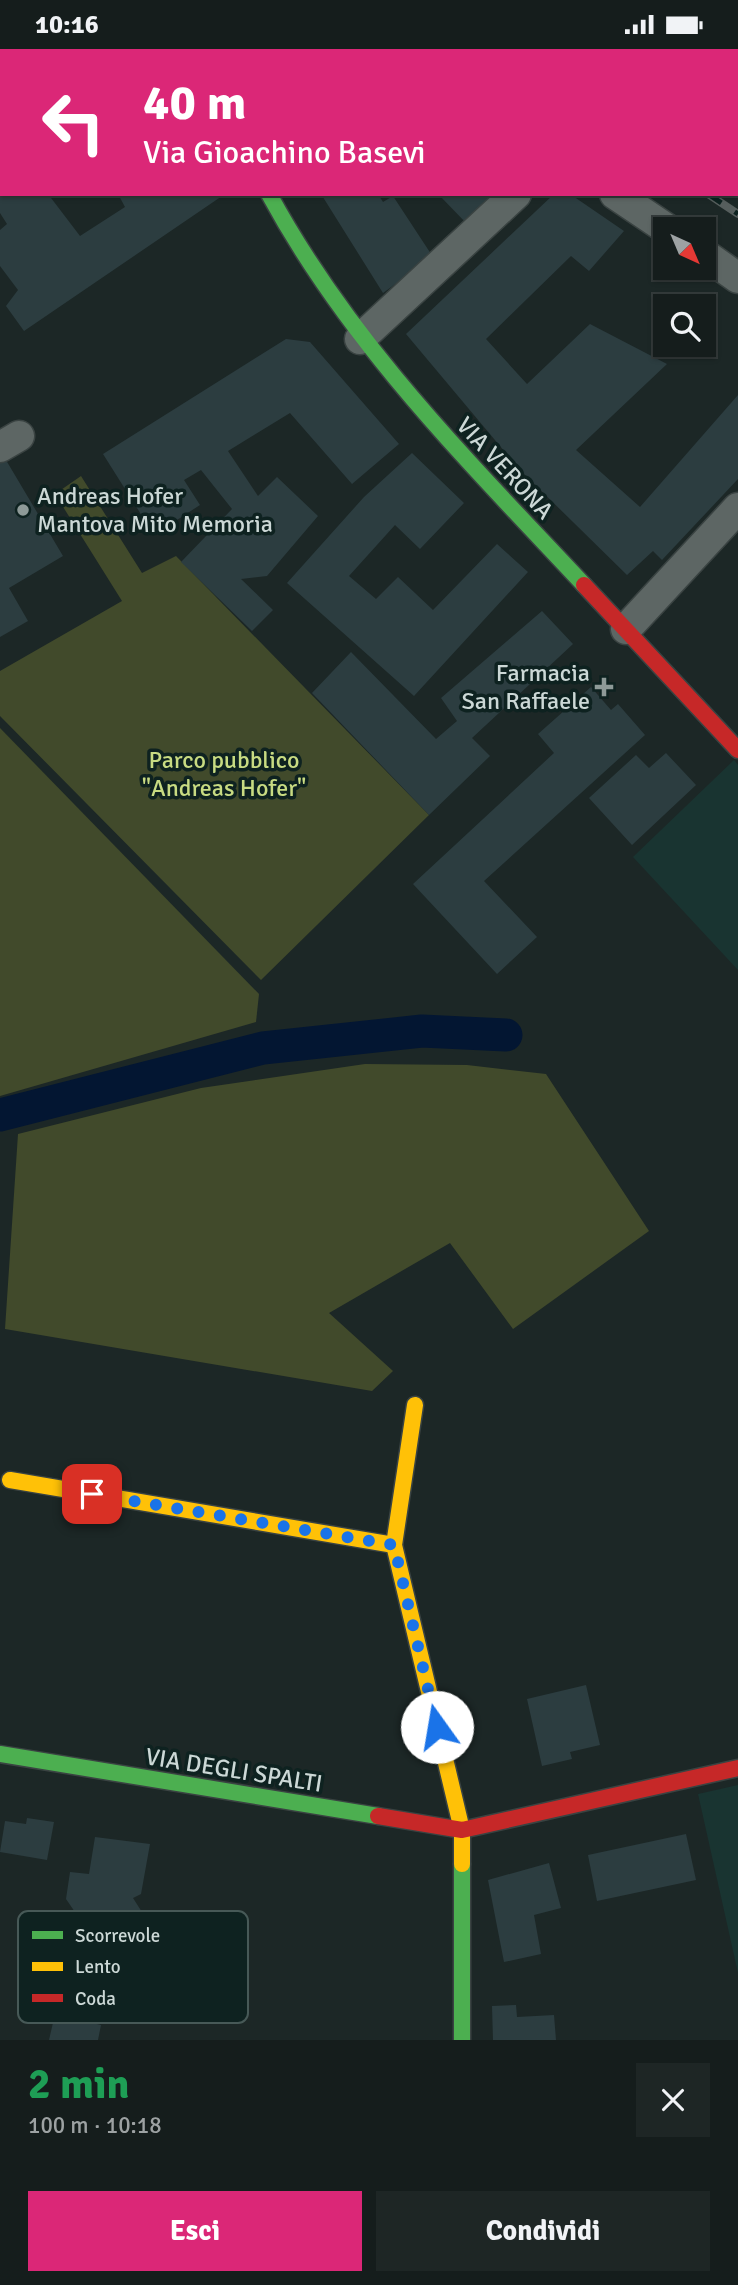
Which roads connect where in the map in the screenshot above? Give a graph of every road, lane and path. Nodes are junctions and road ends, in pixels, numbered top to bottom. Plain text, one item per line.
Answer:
1 (270, 196) edge
2 (514, 196) edge
3 (618, 196) edge
4 (653, 220) edge
5 (716, 262) edge
6 (738, 278) edge
7 (360, 339) junction
8 (738, 508) edge
9 (626, 629) junction
10 (738, 750) edge
11 (415, 1405) dead end
12 (10, 1480) dead end
13 (394, 1545) junction
14 (0, 1754) edge
15 (738, 1768) edge
16 (461, 1830) junction
17 (462, 2040) edge

1 - 7 street, VIA VERONA
2 - 7 street
3 - 4 street
5 - 6 street
7 - 9 street, VIA VERONA
8 - 9 street
9 - 10 street, VIA VERONA
11 - 13 street
12 - 13 street
13 - 16 street
14 - 16 street, VIA DEGLI SPALTI
15 - 16 street, VIA DEGLI SPALTI
16 - 17 street

